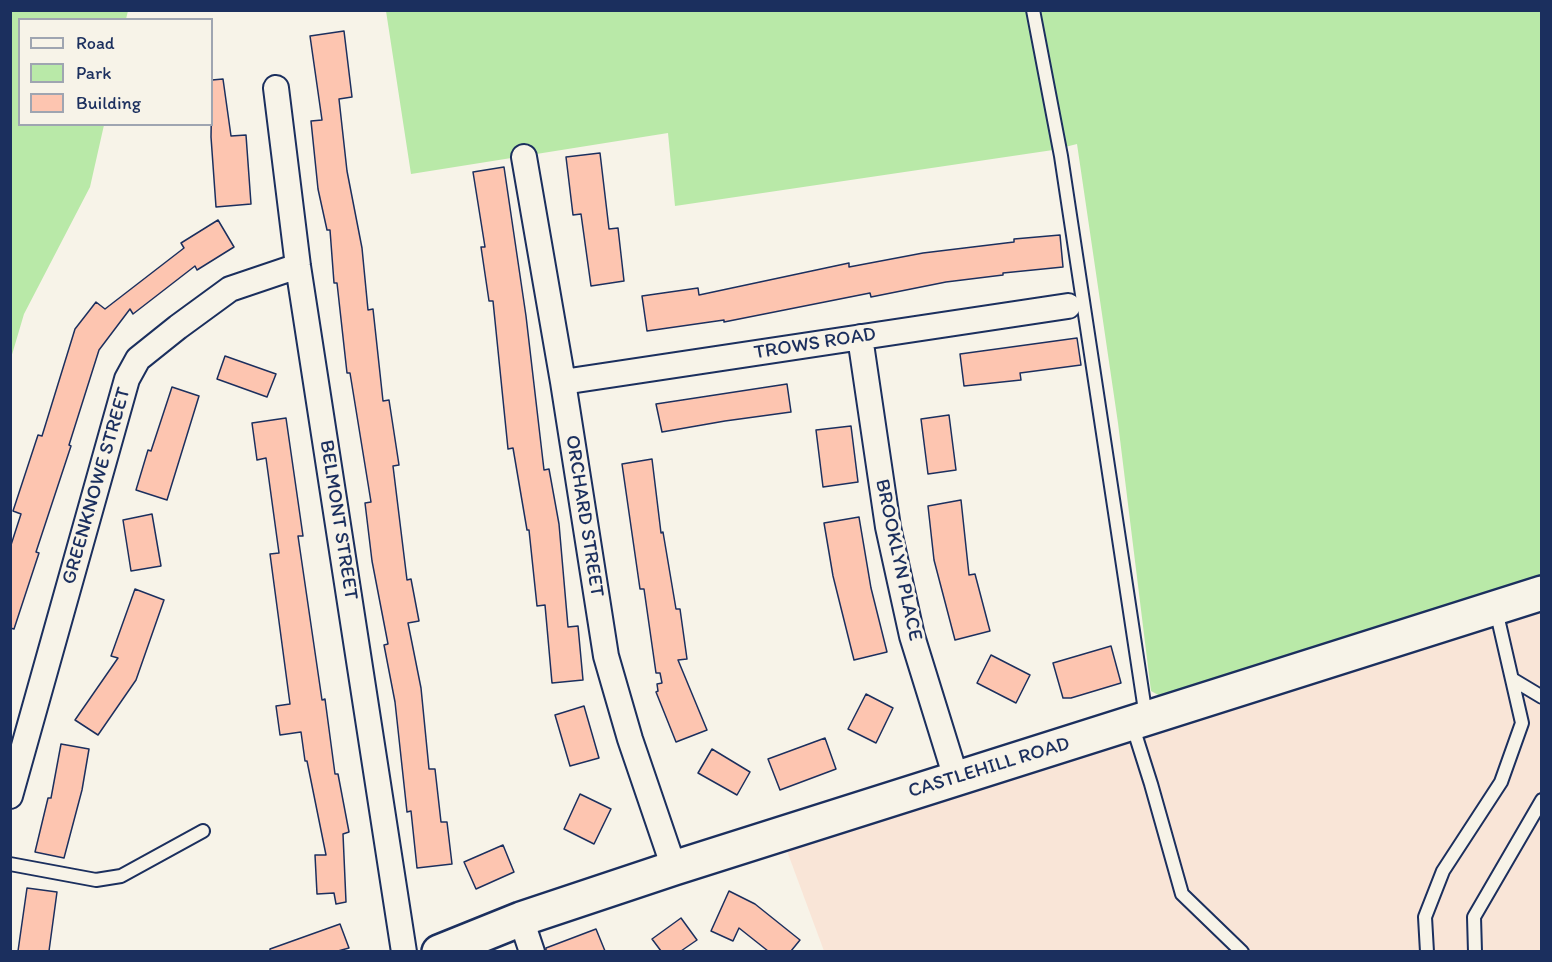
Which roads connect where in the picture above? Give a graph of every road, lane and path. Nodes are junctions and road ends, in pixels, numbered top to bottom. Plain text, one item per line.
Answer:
1 (1033, 10) edge
2 (276, 88) dead end
3 (524, 157) dead end
4 (298, 266) junction
5 (1068, 306) dead end
6 (860, 337) junction
7 (563, 382) junction
8 (1542, 593) edge
9 (1496, 608) junction
10 (1512, 678) junction
11 (1542, 697) edge
12 (1139, 721) junction
13 (956, 778) junction
14 (10, 796) edge
15 (1542, 800) edge
16 (203, 831) dead end
17 (10, 864) edge
18 (674, 868) junction
19 (521, 919) junction
20 (404, 951) edge
21 (439, 951) edge
22 (532, 951) edge
23 (1242, 951) edge
24 (1427, 951) edge
25 (1475, 951) edge

1 - 12 lane
2 - 4 street, BELMONT STREET
3 - 7 street, ORCHARD STREET
4 - 14 street, GREENKNOWE STREET
4 - 20 street, BELMONT STREET
5 - 6 street, TROWS ROAD
6 - 7 street, TROWS ROAD
6 - 13 street, BROOKLYN PLACE
7 - 18 street, ORCHARD STREET
8 - 9 main road, CASTLEHILL ROAD
9 - 10 lane
9 - 12 main road, CASTLEHILL ROAD
10 - 11 lane
10 - 24 lane
12 - 13 main road, CASTLEHILL ROAD
12 - 23 lane
13 - 18 main road, CASTLEHILL ROAD
15 - 25 lane
16 - 17 lane
18 - 19 main road, CASTLEHILL ROAD
19 - 21 main road, CASTLEHILL ROAD
19 - 22 street

